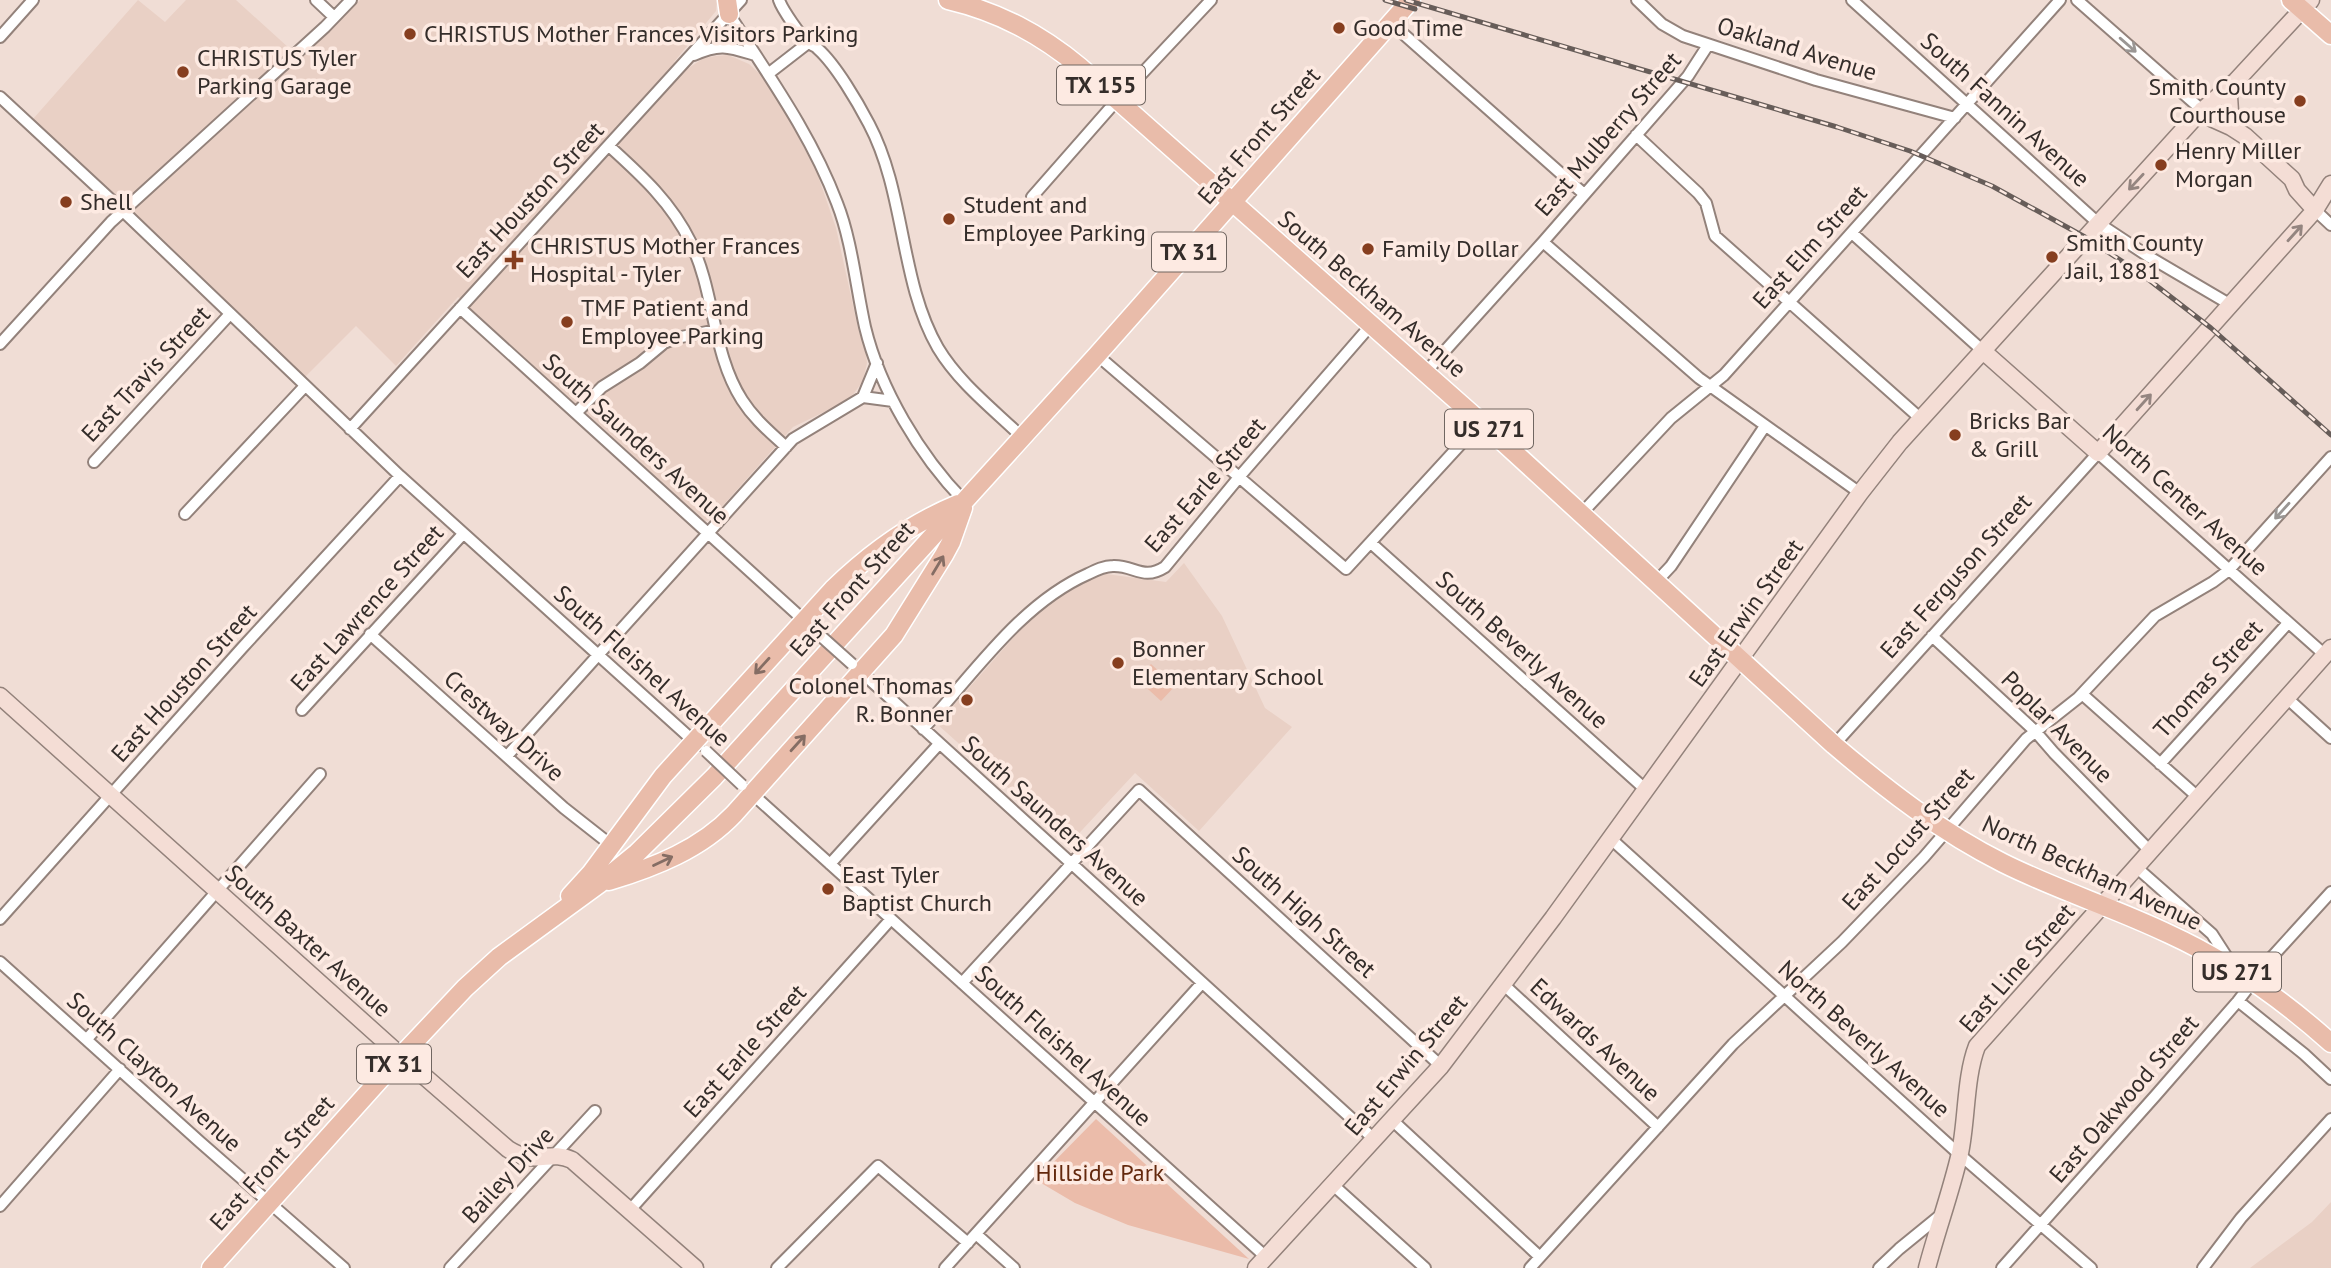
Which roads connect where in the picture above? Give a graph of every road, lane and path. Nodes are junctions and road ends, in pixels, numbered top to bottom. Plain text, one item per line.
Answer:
1 (33, 0) edge
2 (316, 0) edge
3 (351, 0) edge
4 (741, 0) edge
5 (779, 0) edge
6 (948, 0) edge
7 (1211, 0) edge
8 (1411, 0) edge
9 (1637, 0) edge
10 (1852, 0) edge
11 (2060, 0) edge
12 (2077, 0) edge
13 (969, 3) edge
14 (2301, 3) edge
15 (728, 7) edge
16 (334, 17) junction
17 (1391, 23) junction
18 (2331, 36) edge
19 (0, 37) edge
20 (808, 43) junction
21 (1708, 45) junction
22 (755, 55) junction
23 (691, 57) junction
24 (768, 74) junction
25 (2236, 81) junction
26 (1118, 99) junction
27 (4, 101) edge
28 (1967, 105) junction
29 (2202, 110) junction
30 (0, 114) edge
31 (1955, 118) junction
32 (2231, 127) junction
33 (1636, 135) junction
34 (609, 146) junction
35 (2292, 179) junction
36 (2331, 184) edge
37 (1584, 194) junction
38 (1032, 197) dead end
39 (1232, 203) junction
40 (2315, 210) junction
41 (123, 211) junction
42 (2098, 223) junction
43 (2331, 225) edge
44 (1852, 233) junction
45 (1543, 242) junction
46 (1788, 303) junction
47 (2231, 305) junction
48 (460, 308) junction
49 (230, 314) junction
50 (1371, 325) junction
51 (717, 330) junction
52 (0, 344) edge
53 (1983, 351) junction
54 (1097, 355) junction
55 (877, 363) junction
56 (1425, 373) junction
57 (305, 386) junction
58 (1710, 387) junction
59 (863, 397) junction
60 (893, 401) junction
61 (576, 412) junction
62 (1921, 419) junction
63 (1481, 422) junction
64 (1765, 426) junction
65 (350, 429) junction
66 (1023, 437) junction
67 (786, 447) junction
68 (2098, 453) junction
69 (2331, 457) edge
70 (94, 462) dead end
71 (400, 476) junction
72 (1240, 476) junction
73 (1860, 493) junction
74 (964, 501) junction
75 (1582, 513) junction
76 (185, 514) dead end
77 (708, 533) junction
78 (463, 534) junction
79 (1371, 542) junction
80 (2229, 569) junction
81 (1656, 582) junction
82 (2288, 623) junction
83 (809, 625) junction
84 (370, 634) junction
85 (1932, 636) junction
86 (2328, 652) edge
87 (598, 655) junction
88 (1741, 659) junction
89 (857, 668) junction
90 (2082, 694) junction
91 (2288, 699) junction
92 (2, 703) edge
93 (302, 710) dead end
94 (923, 729) junction
95 (2035, 731) junction
96 (2331, 738) edge
97 (939, 744) junction
98 (1835, 745) junction
99 (700, 746) junction
100 (507, 756) junction
101 (2160, 764) junction
102 (320, 774) dead end
103 (1645, 789) junction
104 (747, 790) junction
105 (112, 796) junction
106 (2199, 798) junction
107 (1946, 831) junction
108 (1610, 838) junction
109 (611, 845) junction
110 (2150, 851) junction
111 (1071, 863) junction
112 (830, 864) junction
113 (2136, 867) junction
114 (599, 884) junction
115 (218, 890) junction
116 (2331, 891) edge
117 (2102, 905) junction
118 (0, 919) edge
119 (891, 919) junction
120 (539, 927) junction
121 (0, 962) edge
122 (2245, 978) junction
123 (1202, 983) junction
124 (961, 984) junction
125 (1503, 984) junction
126 (1785, 996) junction
127 (2238, 1001) junction
128 (87, 1039) junction
129 (2331, 1043) edge
130 (401, 1056) junction
131 (1441, 1066) junction
132 (120, 1069) junction
133 (2331, 1079) edge
134 (1094, 1102) junction
135 (595, 1111) dead end
136 (2331, 1119) edge
137 (1392, 1120) junction
138 (1658, 1127) junction
139 (1374, 1139) junction
140 (1959, 1154) junction
141 (555, 1156) junction
142 (1332, 1184) junction
143 (270, 1202) junction
144 (0, 1206) edge
145 (630, 1210) junction
146 (1942, 1214) junction
147 (2042, 1224) junction
148 (976, 1234) junction
149 (968, 1243) junction
150 (1540, 1257) junction
151 (1261, 1263) edge
152 (211, 1268) edge
153 (344, 1268) edge
154 (450, 1268) edge
155 (695, 1268) edge
156 (777, 1268) edge
157 (945, 1268) edge
158 (1014, 1268) edge
159 (1425, 1268) edge
160 (1530, 1268) edge
161 (1879, 1268) edge
162 (1927, 1268) edge
163 (2002, 1268) edge
164 (2091, 1268) edge
165 (2203, 1268) edge

1 - 19 street
2 - 16 street
3 - 16 street
4 - 15 street, East Houston Street
5 - 20 street
6 - 13 main road, South Beckham Avenue / TX 155
7 - 26 street
8 - 17 main road, East Front Street / TX 31
9 - 21 street, Oakland Avenue
10 - 28 street, South Fannin Avenue
11 - 28 street, East Elm Street
12 -> 29 street
13 - 26 main road, South Beckham Avenue / TX 155
14 - 18 main road
14 - 25 main road, East Erwin Street
15 - 22 street
15 - 23 street, East Houston Street
16 - 41 street
17 - 37 street
17 - 39 main road, East Front Street / TX 31
20 - 24 street
20 - 66 street
21 - 31 street, Oakland Avenue
21 - 33 street, East Mulberry Street
22 - 23 street
22 - 24 street
23 - 34 street, East Houston Street
24 - 55 street
25 - 29 main road, East Erwin Street
25 - 32 main road
26 - 38 street
26 - 39 main road, South Beckham Avenue / TX 155
27 - 30 street
27 - 41 street, South Fleishel Avenue
28 - 31 street, East Elm Street
28 - 42 street, South Fannin Avenue
29 - 32 main road
29 -> 42 main road, East Erwin Street
31 - 44 street, East Elm Street
32 - 35 main road
33 - 37 street, East Mulberry Street
33 - 46 street
34 - 48 street, East Houston Street
34 - 51 street
35 - 36 main road
35 - 40 main road
36 - 40 main road, East Ferguson Street
37 - 45 street, East Mulberry Street
39 - 50 main road, South Beckham Avenue / US 271
39 - 54 main road, East Front Street / TX 31
40 - 43 street
47 -> 40 main road, East Ferguson Street
41 - 49 street, South Fleishel Avenue
41 - 52 street
42 - 47 street, South Fannin Avenue
42 - 53 main road, East Erwin Street
44 - 46 street, East Elm Street
44 - 53 street
45 - 56 street, East Mulberry Street
45 - 58 street
46 - 58 street, East Elm Street
46 - 62 street
68 -> 47 main road, East Ferguson Street
48 - 61 street, South Saunders Avenue
48 - 65 street, East Houston Street
49 - 57 street, South Fleishel Avenue
49 - 70 street, East Travis Street
50 - 56 main road, South Beckham Avenue / US 271
50 - 72 street, East Earle Street
51 - 61 street
51 - 67 street
53 - 62 main road, East Erwin Street
53 - 68 main road, North Center Avenue
54 - 66 main road, East Front Street / TX 31
54 - 72 street
55 - 59 street
55 - 60 street
56 - 63 main road, South Beckham Avenue / US 271
57 - 65 street, South Fleishel Avenue
57 - 76 street
58 - 64 street
58 - 75 street, East Elm Street
59 - 60 street
59 - 67 street
60 - 74 street
61 - 77 street, South Saunders Avenue
62 - 73 main road, East Erwin Street
63 - 75 main road, South Beckham Avenue / US 271
63 - 79 street
64 - 73 street
64 - 81 street
65 - 71 street, South Fleishel Avenue
66 - 74 main road, East Front Street / TX 31
67 - 77 street
68 - 80 street, North Center Avenue
68 - 85 street, East Ferguson Street
69 -> 80 street, East Locust Street
71 - 78 street, South Fleishel Avenue
71 - 105 street, East Houston Street
72 - 79 street
72 - 94 street, East Earle Street
73 - 88 main road, East Erwin Street
74 - 83 main road
89 -> 74 main road
74 - 114 main road, East Front Street / TX 31
75 - 81 main road, South Beckham Avenue / US 271
77 - 83 street, South Saunders Avenue
77 - 87 street
78 - 84 street, East Lawrence Street
78 - 87 street, South Fleishel Avenue
79 - 103 street, South Beverly Avenue
80 - 82 street, North Center Avenue
80 - 90 street, East Locust Street
81 - 88 main road, South Beckham Avenue / US 271
82 - 86 street, North Center Avenue
82 - 101 street, Thomas Street
83 - 89 street, South Saunders Avenue, bridge
83 -> 99 main road
84 - 93 street, East Lawrence Street
84 - 100 street, Crestway Drive
85 - 95 street, Poplar Avenue
85 - 98 street, East Ferguson Street
86 - 91 main road, East Line Street
87 - 99 street, South Fleishel Avenue
87 - 100 street
88 - 98 main road, North Beckham Avenue / US 271
88 - 103 main road, East Erwin Street
89 - 94 street, South Saunders Avenue
104 -> 89 main road
90 - 95 street, East Locust Street
90 - 101 street
91 - 96 street
91 - 106 main road, East Line Street
92 - 105 main road, South Baxter Avenue
94 - 97 street, South Saunders Avenue
95 - 107 street, East Locust Street
95 - 110 street, Poplar Avenue
97 - 111 street, South Saunders Avenue
97 - 112 street
98 - 107 main road, North Beckham Avenue / US 271
99 - 104 street, South Fleishel Avenue, bridge
99 - 109 main road
100 - 109 street, Crestway Drive
101 - 106 street
102 - 115 street
103 - 108 main road, East Erwin Street
104 - 112 street, South Fleishel Avenue
114 -> 104 main road
105 - 115 main road, South Baxter Avenue
105 - 118 street, East Houston Street
106 - 110 main road, East Line Street
107 - 117 main road, North Beckham Avenue / US 271
107 - 126 street, East Locust Street
108 - 125 main road, East Erwin Street
108 - 126 street, North Beverly Avenue
109 - 120 main road
110 - 113 main road, East Line Street
111 - 123 street, South Saunders Avenue
111 - 124 street
111 - 131 street, South High Street
112 - 119 street, South Fleishel Avenue
113 - 117 main road, East Line Street
113 - 122 street
114 - 120 main road, East Front Street / TX 31
115 - 128 street
115 - 130 main road, South Baxter Avenue
116 - 122 street, East Oakwood Street
117 - 122 main road, North Beckham Avenue / US 271
117 - 140 main road, East Line Street
119 - 124 street, South Fleishel Avenue
119 - 145 street, East Earle Street
120 - 130 main road, East Front Street / TX 31
121 - 128 street, South Clayton Avenue
122 - 127 street, East Oakwood Street
122 - 129 main road, North Beckham Avenue / US 271
123 - 134 street
123 - 139 street, South Saunders Avenue
124 - 134 street, South Fleishel Avenue
125 - 131 main road, East Erwin Street
125 - 138 street, Edwards Avenue
126 - 138 street, East Locust Street
126 - 140 street, North Beverly Avenue
127 - 133 street
127 - 147 street, East Oakwood Street
128 - 132 street, South Clayton Avenue
130 - 141 main road, South Baxter Avenue
130 - 143 main road, East Front Street / TX 31
131 - 137 main road, East Erwin Street
132 - 143 street, South Clayton Avenue
132 - 144 street
134 - 148 street
134 - 151 street, South Fleishel Avenue
135 - 141 street, Bailey Drive
136 - 165 street
137 - 139 main road, East Erwin Street
137 - 150 street
138 - 150 street, East Locust Street
139 - 142 main road, East Erwin Street
140 - 146 main road, East Line Street
140 - 147 street, North Beverly Avenue
141 - 145 main road, South Baxter Avenue
141 - 154 street, Bailey Drive
142 - 151 main road, East Erwin Street
142 - 159 street
143 - 152 main road, East Front Street / TX 31
143 - 153 street, South Clayton Avenue
145 - 155 main road, South Baxter Avenue
146 - 161 street
146 - 162 main road, East Line Street
147 - 163 street, East Oakwood Street
147 - 164 street, North Beverly Avenue
148 - 149 street
148 - 158 street
149 - 156 street
149 - 157 street
150 - 160 street, East Locust Street

